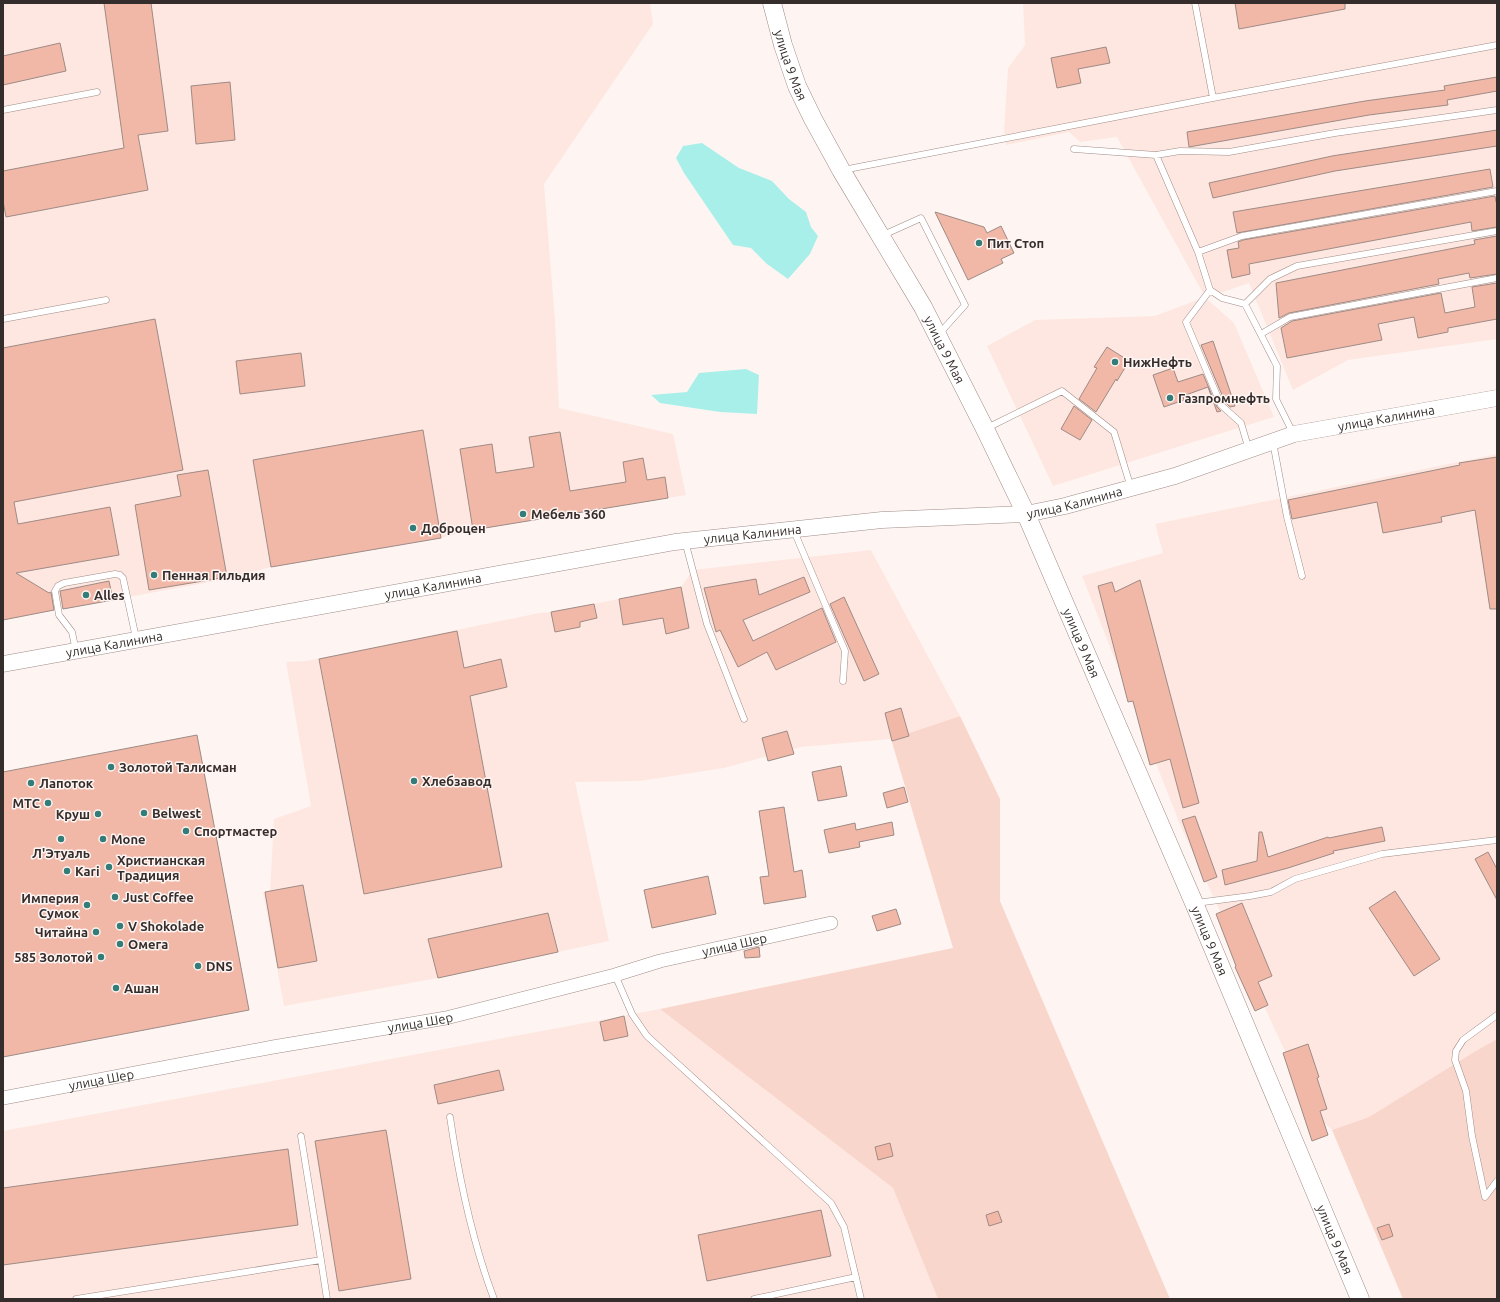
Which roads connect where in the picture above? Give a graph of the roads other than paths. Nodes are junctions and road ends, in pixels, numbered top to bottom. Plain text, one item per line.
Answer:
1 (772, 3) edge
2 (1195, 3) edge
3 (1497, 45) edge
4 (96, 92) dead end
5 (1213, 98) junction
6 (3, 110) edge
7 (1497, 110) edge
8 (1074, 149) dead end
9 (1156, 155) junction
10 (841, 170) junction
11 (1497, 191) edge
12 (1497, 231) edge
13 (881, 236) junction
14 (1198, 252) junction
15 (1497, 278) edge
16 (1210, 290) junction
17 (106, 300) dead end
18 (1245, 304) junction
19 (3, 319) edge
20 (1260, 334) junction
21 (938, 335) junction
22 (1497, 398) edge
23 (985, 429) junction
24 (1294, 434) junction
25 (1273, 442) junction
26 (1250, 450) junction
27 (1131, 488) junction
28 (1026, 514) junction
29 (793, 529) junction
30 (685, 541) junction
31 (1302, 576) dead end
32 (137, 640) junction
33 (76, 651) junction
34 (3, 664) edge
35 (843, 681) dead end
36 (744, 719) dead end
37 (1497, 840) edge
38 (1194, 903) junction
39 (831, 923) dead end
40 (615, 975) junction
41 (1497, 1015) edge
42 (3, 1098) edge
43 (450, 1117) dead end
44 (301, 1136) dead end
45 (1497, 1181) edge
46 (321, 1260) junction
47 (856, 1277) junction
48 (76, 1299) edge
49 (327, 1299) edge
50 (494, 1299) edge
51 (754, 1299) edge
52 (861, 1299) edge
53 (1360, 1299) edge

1 - 10 main road, улица 9 Мая
2 - 5 lane
3 - 5 lane
4 - 6 lane
5 - 10 lane
7 - 9 lane
8 - 9 lane
9 - 14 lane
10 - 13 main road, улица 9 Мая
11 - 14 lane
12 - 18 lane
13 - 21 main road, улица 9 Мая
13 - 21 lane
14 - 16 lane
15 - 20 lane
16 - 18 lane
16 - 26 lane
17 - 19 lane
18 - 20 lane
20 - 24 lane
21 - 23 main road, улица 9 Мая
22 - 24 street, улица Калинина
23 - 27 lane
23 - 28 main road, улица 9 Мая
24 - 25 street, улица Калинина
25 - 26 street, улица Калинина
25 - 31 lane
26 - 27 street, улица Калинина
27 - 28 street, улица Калинина
28 - 29 street, улица Калинина
28 - 38 main road, улица 9 Мая
29 - 30 street, улица Калинина
29 - 35 lane
30 - 32 street, улица Калинина
30 - 36 lane
32 - 33 street, улица Калинина
32 - 33 lane
33 - 34 street, улица Калинина
37 - 38 lane
38 - 53 main road, улица 9 Мая
39 - 40 street, улица Шер
40 - 42 street, улица Шер
40 - 47 lane
41 - 45 lane
43 - 50 lane
44 - 46 lane
46 - 48 lane
46 - 49 lane
47 - 51 lane
47 - 52 lane

